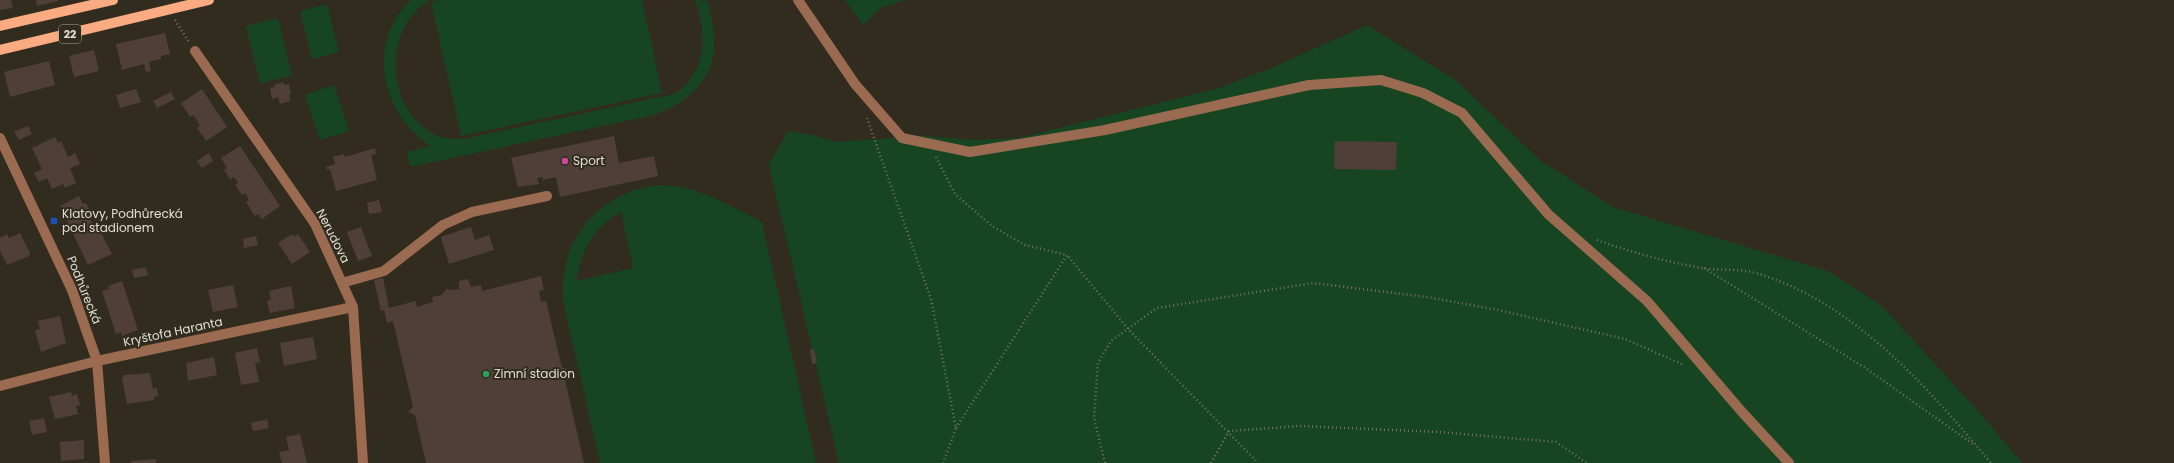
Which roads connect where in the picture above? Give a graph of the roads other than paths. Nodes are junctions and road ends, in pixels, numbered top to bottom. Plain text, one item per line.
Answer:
1 (113, 0) edge
2 (209, 0) edge
3 (798, 0) edge
4 (0, 26) edge
5 (0, 50) edge
6 (195, 51) road end
7 (0, 138) edge
8 (547, 196) dead end
9 (342, 283) junction
10 (353, 307) junction
11 (97, 361) junction
12 (0, 386) edge
13 (105, 463) edge
14 (363, 463) edge
15 (1789, 463) edge

1 - 4 main road, 22
2 - 5 main road, 22
3 - 15 street
6 - 9 street, Nerudova
7 - 11 street, Podhůrecká
8 - 9 street
9 - 10 street, Nerudova
10 - 11 street, Kryštofa Haranta
10 - 14 street, Nerudova
11 - 12 street, Kryštofa Haranta
11 - 13 street, Podhůrecká

